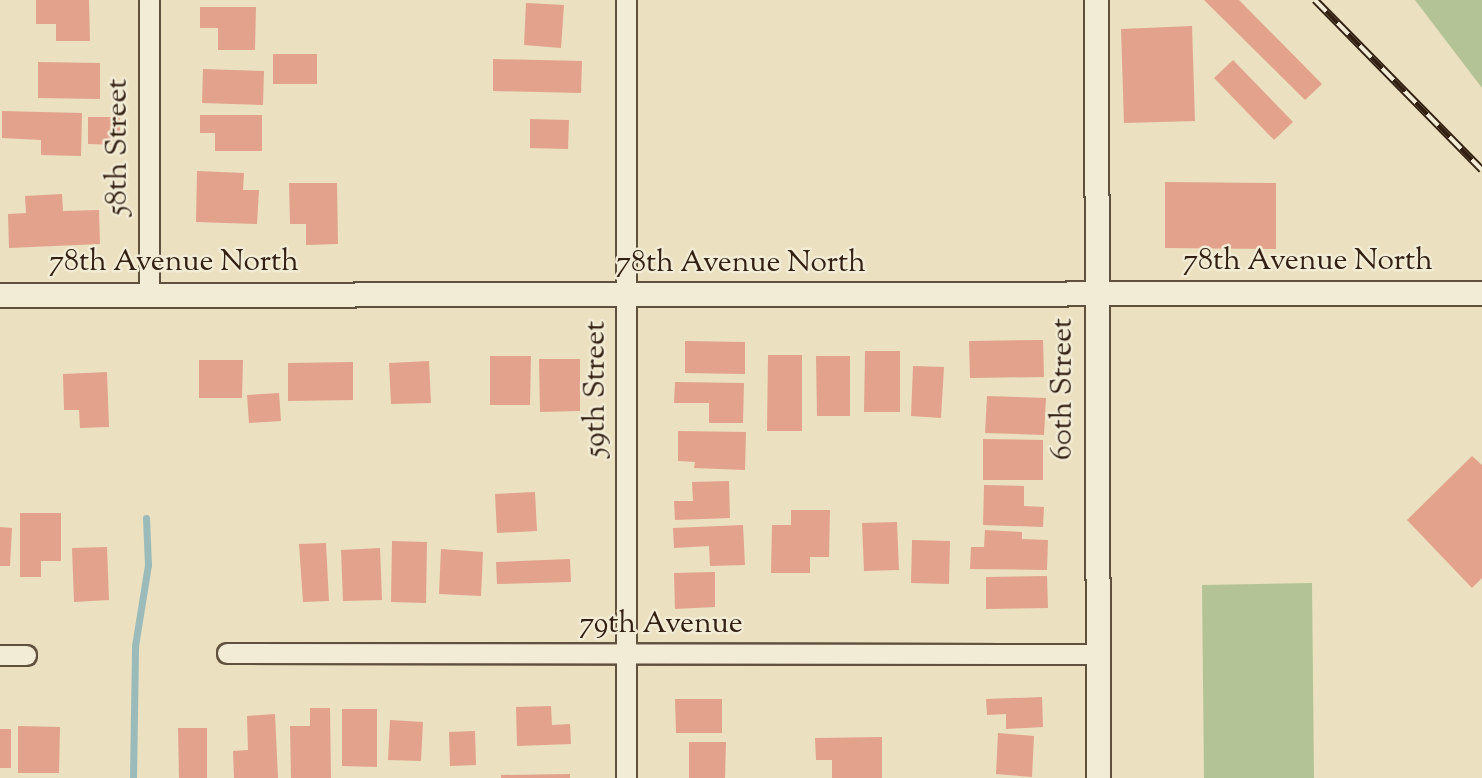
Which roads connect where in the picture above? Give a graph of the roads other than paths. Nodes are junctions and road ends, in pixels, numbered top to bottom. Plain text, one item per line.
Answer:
1 (149, 0) edge
2 (626, 0) edge
3 (1096, 0) edge
4 (1482, 293) edge
5 (149, 294) junction
6 (1096, 294) junction
7 (0, 295) edge
8 (628, 296) junction
9 (227, 653) dead end
10 (1095, 654) junction
11 (0, 655) edge
12 (26, 655) dead end
13 (625, 655) junction
14 (626, 778) edge
15 (1098, 778) edge

1 - 5 street, 58th Street
2 - 8 street, 59th Street
3 - 6 street, 60th Street
4 - 6 street, 78th Avenue North
5 - 7 street, 78th Avenue North
5 - 8 street, 78th Avenue North
6 - 8 street, 78th Avenue North
6 - 10 street, 60th Street
8 - 13 street, 59th Street
9 - 13 street, 79th Avenue
10 - 13 street, 79th Avenue
10 - 15 street, 60th Street
11 - 12 street
13 - 14 street, 59th Street

